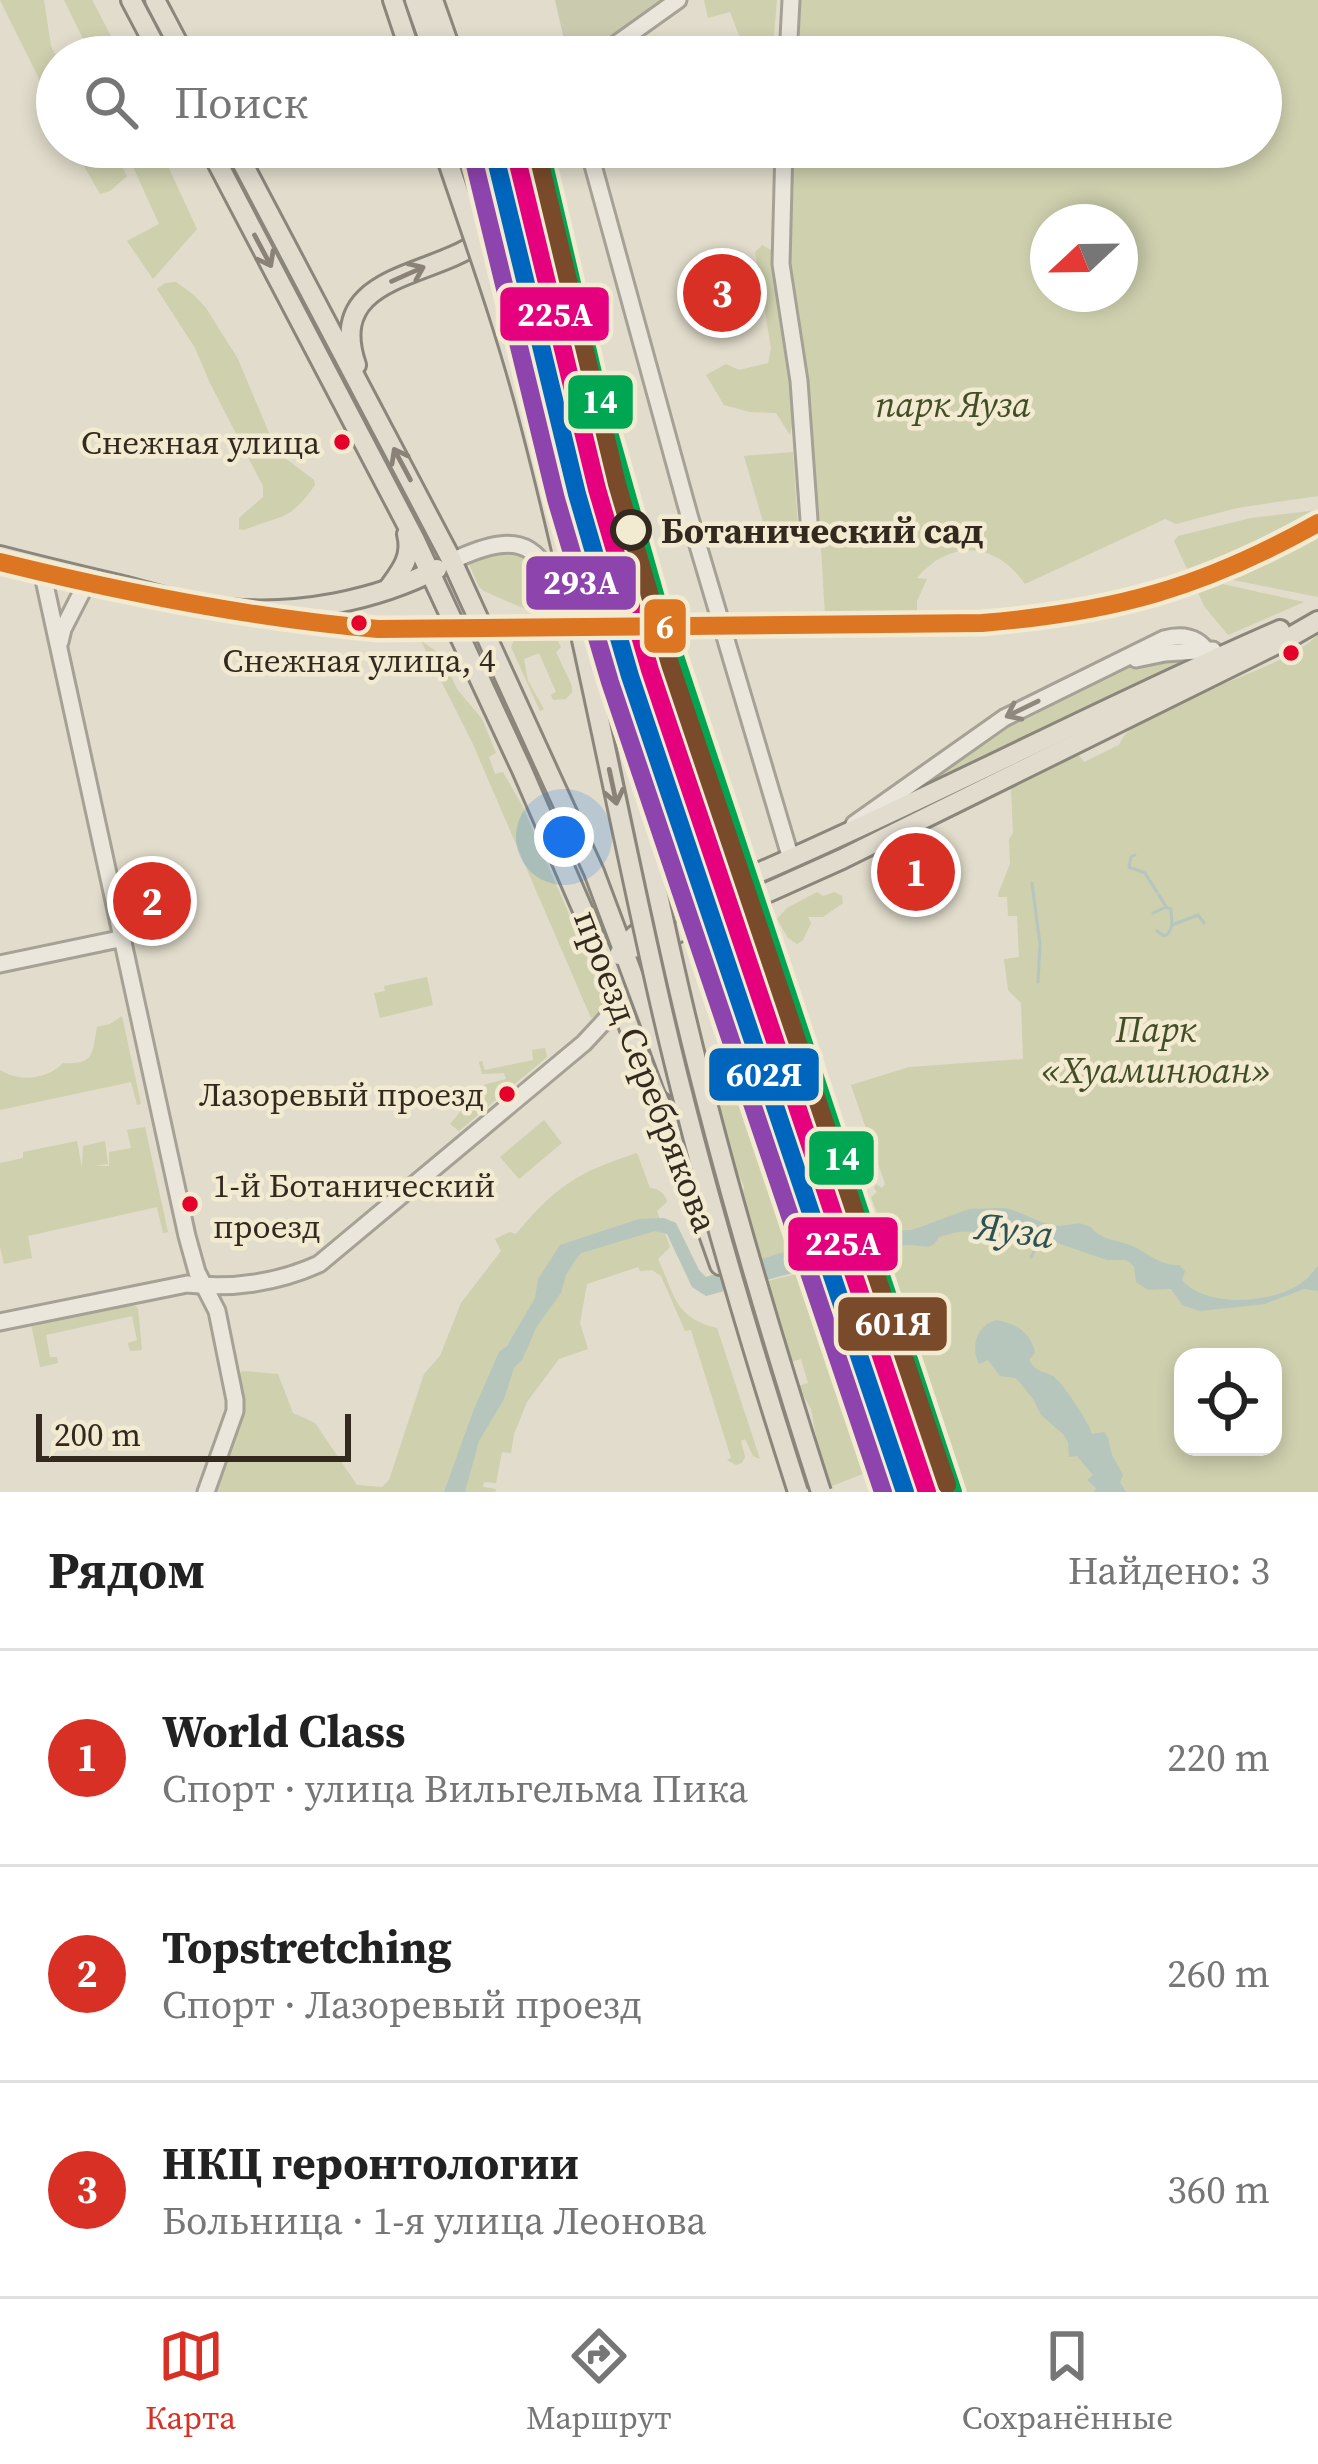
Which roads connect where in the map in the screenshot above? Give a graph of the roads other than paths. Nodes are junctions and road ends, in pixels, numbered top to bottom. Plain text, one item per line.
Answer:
1 (131, 0) edge
2 (155, 0) edge
3 (393, 0) edge
4 (416, 0) edge
5 (433, 0) edge
6 (678, 0) edge
7 (790, 0) edge
8 (150, 36) edge
9 (174, 36) edge
10 (405, 36) edge
11 (428, 36) edge
12 (446, 36) edge
13 (627, 36) edge
14 (789, 36) edge
15 (219, 168) edge
16 (245, 168) edge
17 (450, 168) edge
18 (473, 168) edge
19 (495, 168) edge
20 (594, 168) edge
21 (783, 168) edge
22 (367, 398) junction
23 (402, 514) junction
24 (437, 530) junction
25 (810, 534) dead end
26 (490, 544) junction
27 (0, 556) edge
28 (452, 561) junction
29 (41, 566) junction
30 (430, 572) junction
31 (89, 578) junction
32 (388, 589) junction
33 (1318, 618) edge
34 (59, 645) junction
35 (1209, 662) junction
36 (937, 767) junction
37 (945, 797) junction
38 (821, 847) junction
39 (791, 860) junction
40 (594, 872) junction
41 (569, 876) junction
42 (718, 891) junction
43 (718, 915) junction
44 (665, 916) junction
45 (124, 938) junction
46 (623, 947) junction
47 (0, 964) edge
48 (614, 986) junction
49 (634, 1042) junction
50 (584, 1043) junction
51 (719, 1196) junction
52 (728, 1256) junction
53 (206, 1286) junction
54 (745, 1309) junction
55 (0, 1322) edge
56 (206, 1492) edge
57 (796, 1492) edge
58 (819, 1492) edge

1 - 8 main road
2 - 9 main road
3 - 10 main road
4 - 11 main road
5 - 12 main road
6 - 13 street
7 - 14 street
15 -> 23 main road, проезд Серебрякова
16 - 22 main road, проезд Серебрякова
17 -> 57 main road, bridge
18 - 58 main road, bridge
22 -> 19 main road
20 - 39 street
21 - 25 street
24 -> 22 main road, проезд Серебрякова
23 - 30 main road, проезд Серебрякова
23 - 32 main road
24 - 26 street
24 - 28 main road, проезд Серебрякова
26 - 28 street
26 - 42 street
27 - 29 main road
28 - 30 main road
28 - 40 main road, проезд Серебрякова
29 - 31 main road
29 - 34 street
30 - 32 main road
30 - 41 main road, проезд Серебрякова
31 - 32 main road
31 - 34 street
33 - 35 main road
33 - 35 main road
34 - 45 street
35 -> 36 street
35 - 37 main road
36 - 37 street
36 - 38 street
37 - 38 main road
37 - 43 main road
38 - 39 main road
39 - 42 main road
40 - 44 main road
40 - 46 main road, проезд Серебрякова
41 - 46 main road
41 - 48 main road, проезд Серебрякова
42 - 44 main road
43 - 46 main road
43 - 51 main road
44 - 46 main road
45 - 47 street
45 - 53 street
46 - 48 main road
46 - 51 main road, проезд Серебрякова
48 - 49 main road, проезд Серебрякова
48 - 50 street
49 - 50 street
49 - 52 main road, проезд Серебрякова
50 - 53 street
51 - 52 main road, проезд Серебрякова
52 - 54 main road, проезд Серебрякова
53 - 55 street
53 - 56 street
54 - 57 main road, проезд Серебрякова
54 - 58 main road, проезд Серебрякова

